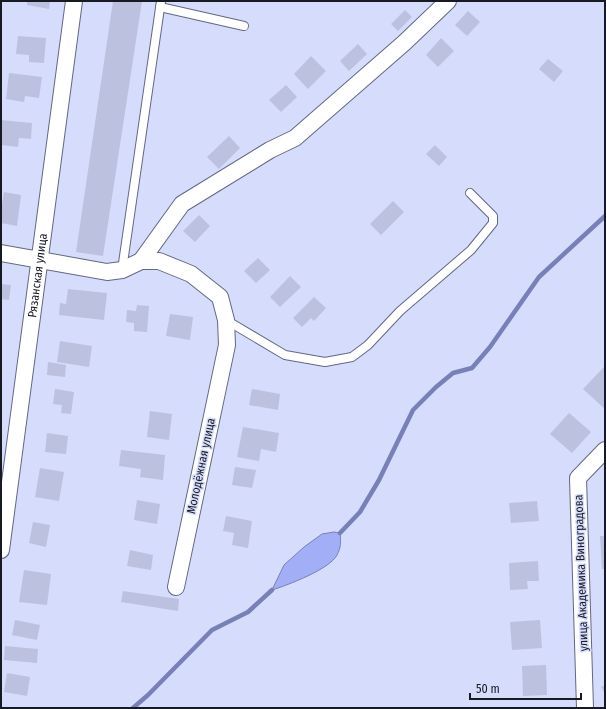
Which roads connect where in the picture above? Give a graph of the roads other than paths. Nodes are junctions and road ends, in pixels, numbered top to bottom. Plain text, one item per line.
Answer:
1 (74, 1) edge
2 (448, 1) edge
3 (160, 4) edge
4 (244, 26) dead end
5 (470, 193) dead end
6 (1, 253) edge
7 (40, 260) junction
8 (141, 261) junction
9 (122, 270) junction
10 (226, 320) junction
11 (605, 450) edge
12 (1, 550) edge
13 (176, 587) dead end
14 (585, 708) edge

1 - 7 street, Рязанская улица
2 - 8 street
3 - 4 lane
3 - 9 lane
5 - 10 lane
6 - 7 street
7 - 9 street
7 - 12 street, Рязанская улица
8 - 9 street
8 - 10 street, Молодёжная улица
10 - 13 street, Молодёжная улица
11 - 14 street, улица Академика Виноградова

